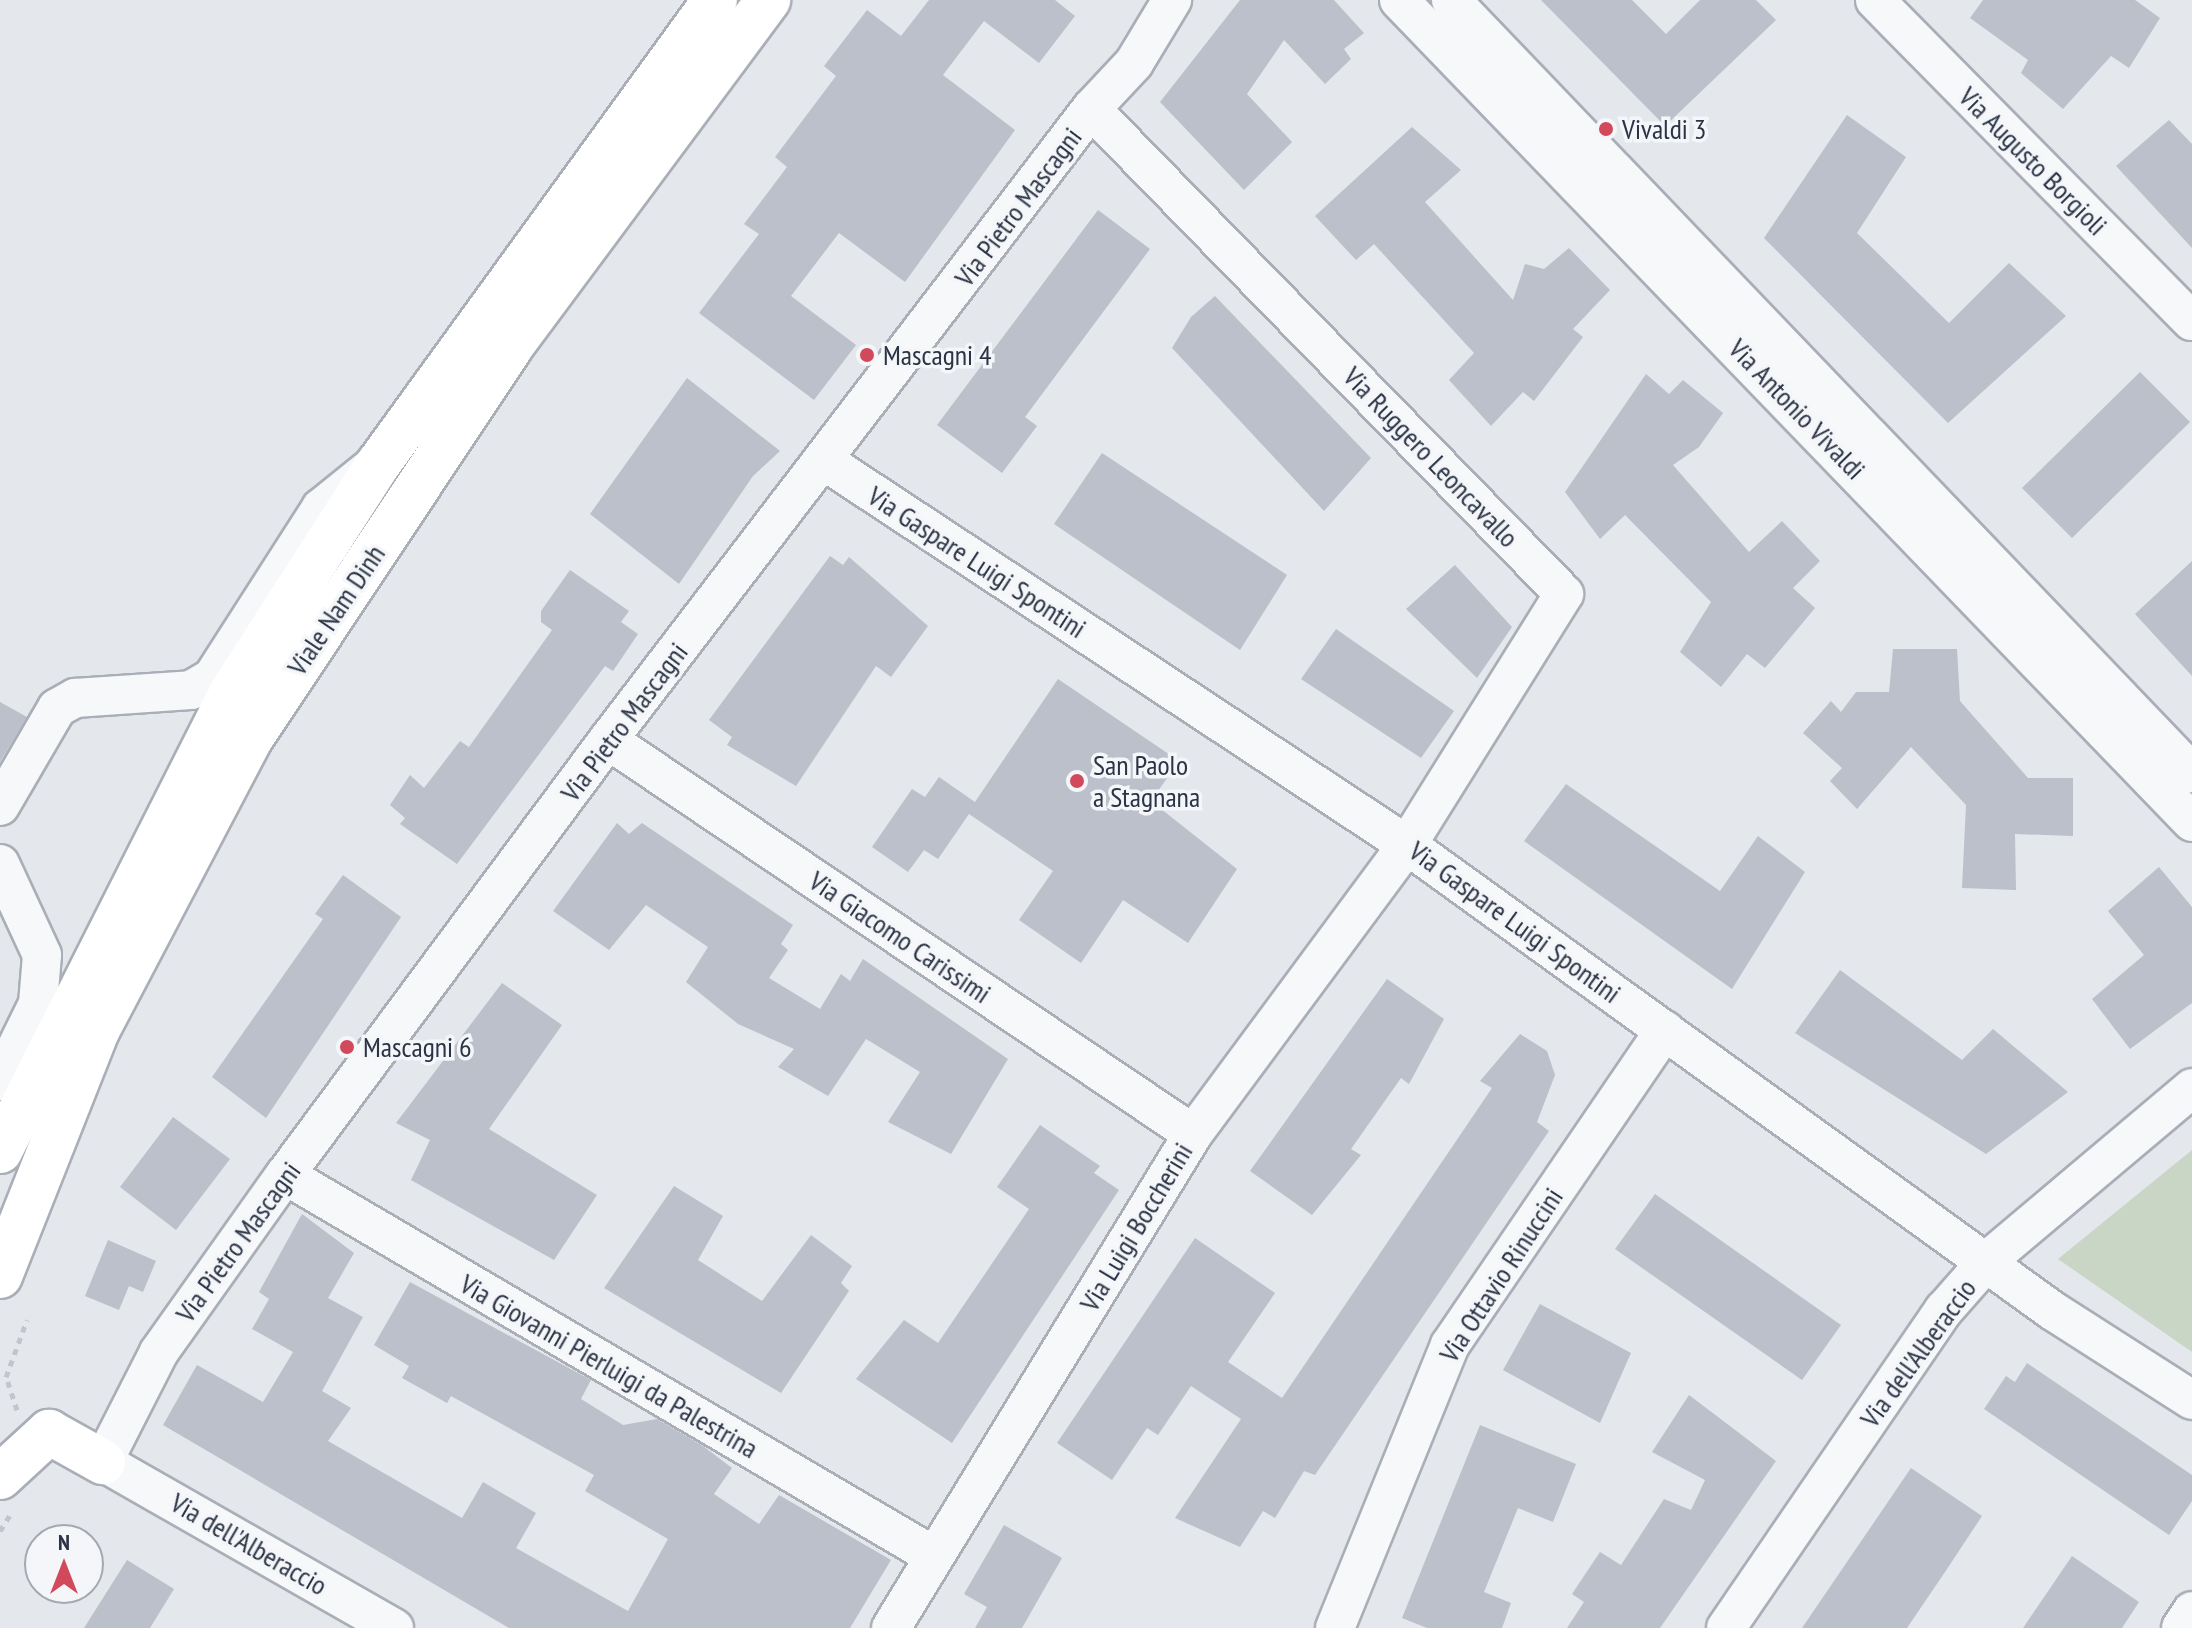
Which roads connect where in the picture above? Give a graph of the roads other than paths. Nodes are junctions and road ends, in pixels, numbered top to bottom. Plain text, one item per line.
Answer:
1 (715, 0) edge
2 (768, 0) edge
3 (1172, 0) edge
4 (1399, 0) edge
5 (1451, 0) edge
6 (1875, 0) edge
7 (1091, 109) junction
8 (2192, 321) edge
9 (826, 462) junction
10 (379, 463) junction
11 (608, 740) junction
12 (2192, 773) edge
13 (0, 806) edge
14 (2192, 822) edge
15 (1407, 845) junction
16 (0, 864) edge
17 (1665, 1030) junction
18 (0, 1081) edge
19 (2192, 1088) edge
20 (1193, 1134) junction
21 (0, 1151) edge
22 (285, 1175) junction
23 (1988, 1260) junction
24 (1, 1275) edge
25 (2192, 1400) edge
26 (103, 1462) junction
27 (0, 1477) edge
28 (934, 1556) junction
29 (2192, 1611) edge
30 (394, 1628) edge
31 (891, 1628) edge
32 (1335, 1628) edge
33 (1726, 1628) edge
34 (2181, 1628) edge

1 - 10 main road, Viale Nam Dinh
2 - 24 main road, Viale Nam Dinh
3 - 7 street, Via Pietro Mascagni
4 - 14 street, Via Antonio Vivaldi
5 - 12 street, Via Antonio Vivaldi
6 - 8 street, Via Augusto Borgioli
7 - 9 street, Via Pietro Mascagni
7 - 15 street, Via Ruggero Leoncavallo
9 - 11 street, Via Pietro Mascagni
9 - 15 street, Via Gaspare Luigi Spontini
10 - 13 street
10 - 21 main road, Viale Nam Dinh
11 - 20 street, Via Giacomo Carissimi
11 - 22 street, Via Pietro Mascagni
15 - 17 street, Via Gaspare Luigi Spontini
15 - 20 street, Via Luigi Boccherini
16 - 18 street
17 - 23 street, Via Gaspare Luigi Spontini
17 - 32 street, Via Ottavio Rinuccini
19 - 23 street, Via dell'Alberaccio
20 - 28 street, Via Luigi Boccherini
22 - 26 street, Via Pietro Mascagni
22 - 28 street, Via Giovanni Pierluigi da Palestrina
23 - 25 street, Via Gaspare Luigi Spontini
23 - 33 street, Via dell'Alberaccio
26 - 27 main road
26 - 30 street, Via dell'Alberaccio
28 - 31 street, Via Luigi Boccherini
29 - 34 street

